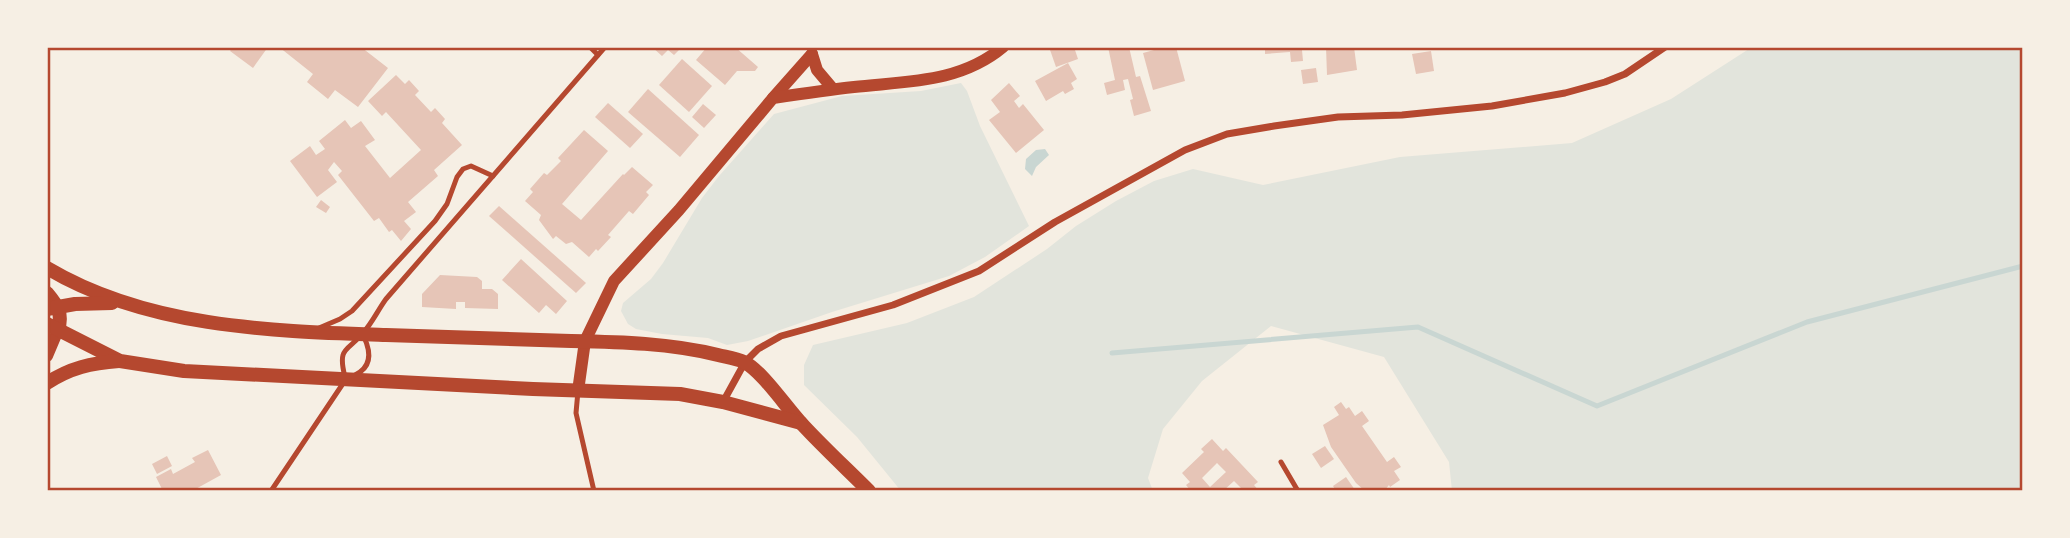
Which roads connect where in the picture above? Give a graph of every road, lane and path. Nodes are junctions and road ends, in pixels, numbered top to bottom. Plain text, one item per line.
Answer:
1 (590, 47) edge
2 (605, 47) edge
3 (1003, 47) edge
4 (1665, 47) edge
5 (815, 51) edge
6 (598, 55) junction
7 (833, 89) junction
8 (773, 99) junction
9 (493, 176) junction
10 (47, 268) edge
11 (47, 293) edge
12 (121, 303) junction
13 (53, 308) edge
14 (52, 327) edge
15 (310, 332) junction
16 (363, 334) junction
17 (585, 341) junction
18 (47, 356) edge
19 (120, 361) junction
20 (745, 362) junction
21 (346, 379) junction
22 (47, 383) edge
23 (578, 391) junction
24 (723, 402) junction
25 (801, 423) junction
26 (1280, 463) dead end
27 (271, 491) edge
28 (594, 491) edge
29 (869, 491) edge
30 (1298, 491) edge

1 - 6 lane
2 - 6 lane
3 - 7 street
4 - 20 street
5 - 7 street
5 - 8 street
6 - 9 lane
7 - 8 street
8 - 17 street
9 - 15 lane
9 - 16 lane
10 - 12 main road
11 - 13 main road
12 - 13 main road
12 - 15 main road
13 - 14 main road
14 - 18 street
14 - 19 main road
15 - 16 main road
16 - 17 main road
16 - 21 lane
16 - 21 lane
17 - 20 main road
17 - 23 street
19 - 21 main road
19 - 22 main road
20 - 24 street
20 - 25 main road
21 - 23 main road
21 - 27 lane
23 - 24 main road
23 - 28 lane
24 - 25 main road
25 - 29 main road
26 - 30 lane

